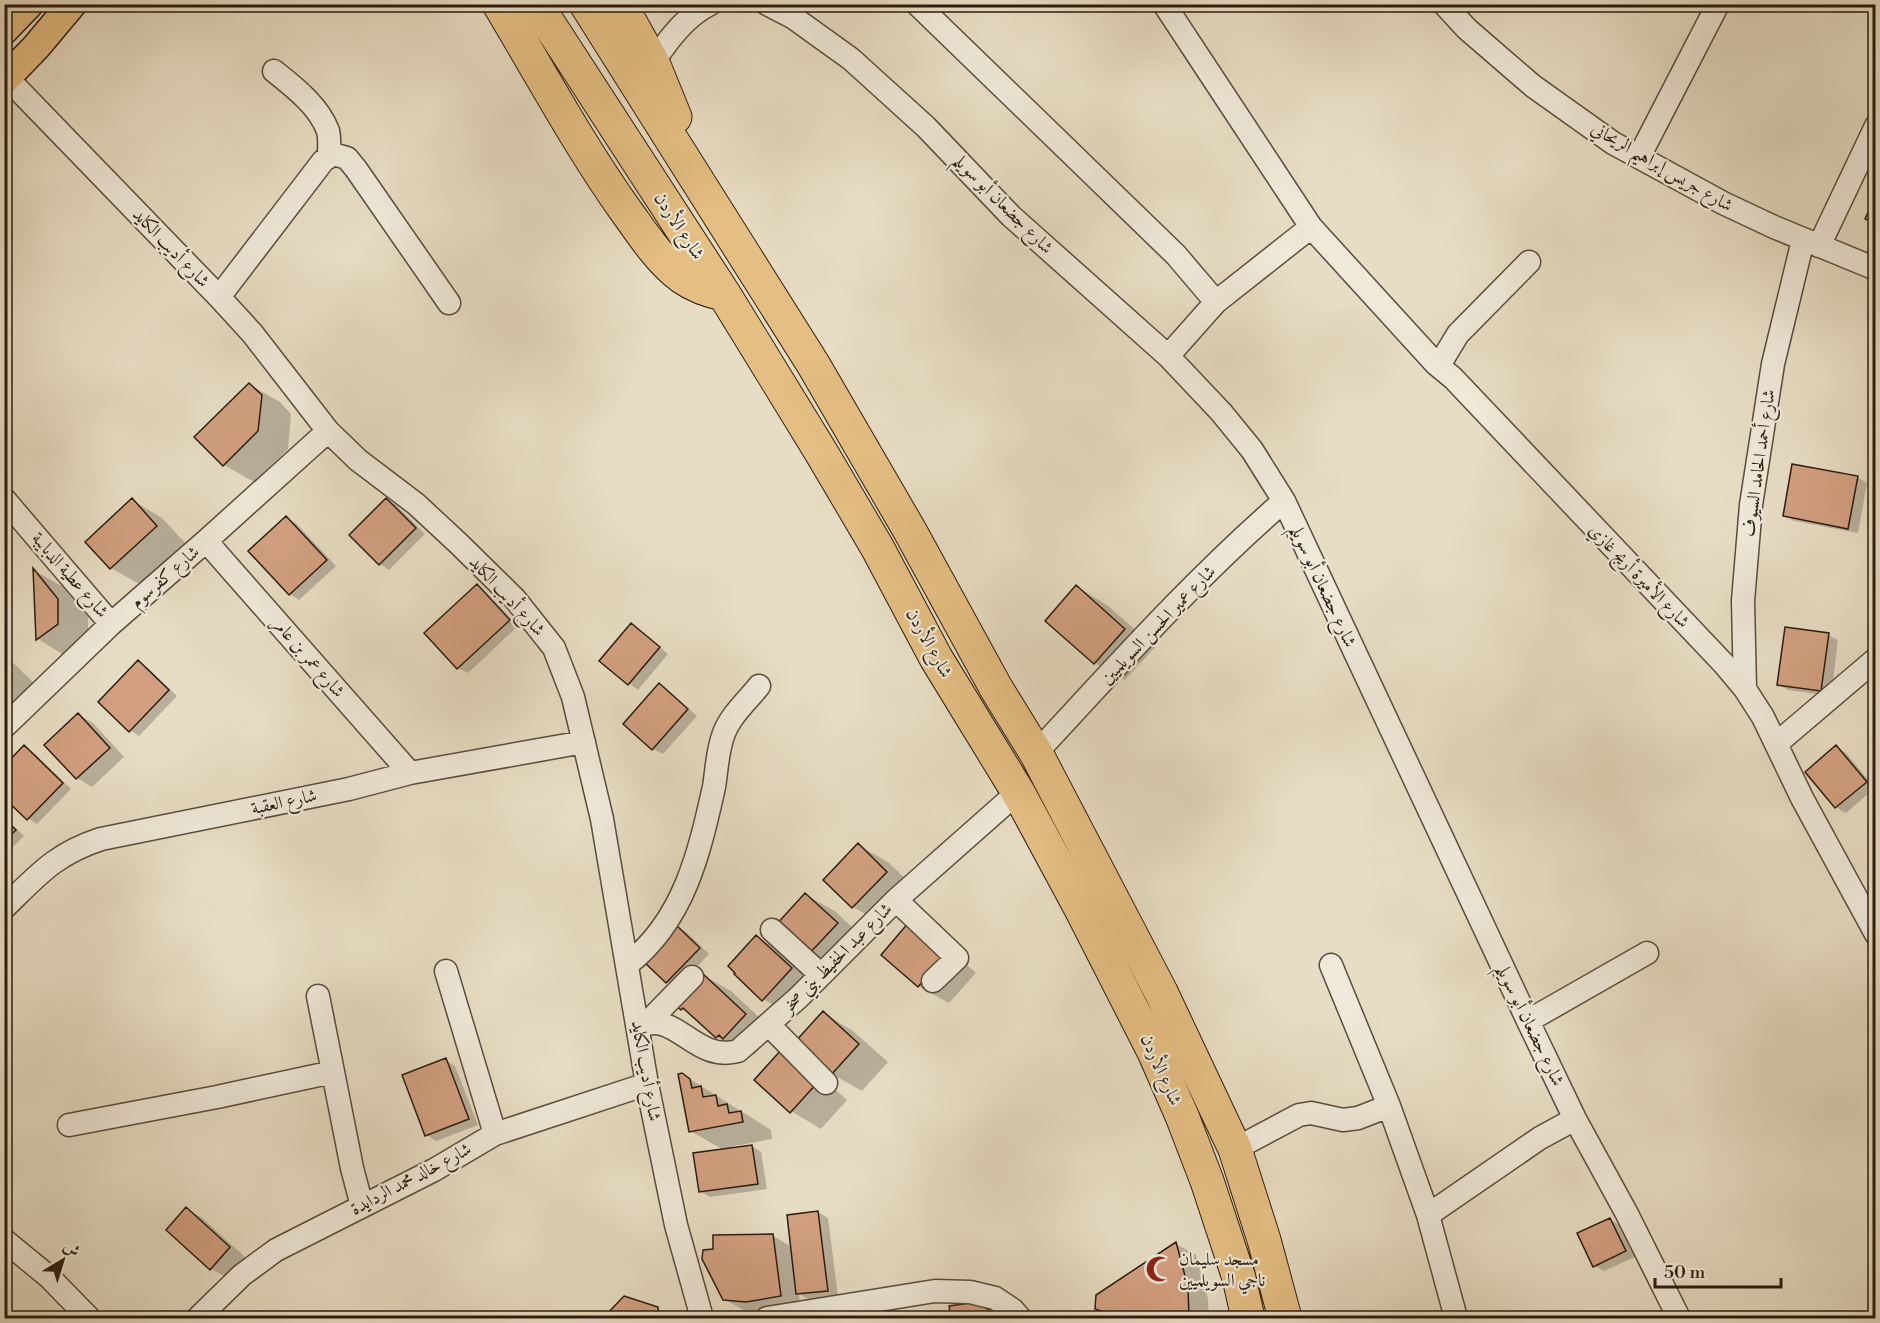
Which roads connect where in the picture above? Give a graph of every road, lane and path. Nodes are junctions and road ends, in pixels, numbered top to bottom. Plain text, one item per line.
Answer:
1 (29, 4) edge
2 (72, 4) edge
3 (499, 4) edge
4 (536, 4) edge
5 (586, 4) edge
6 (620, 4) edge
7 (710, 4) edge
8 (767, 4) edge
9 (917, 4) edge
10 (1164, 4) edge
11 (1444, 4) edge
12 (1718, 4) edge
13 (4, 30) edge
14 (274, 71) dead end
15 (645, 75) junction
16 (6, 79) edge
17 (1875, 126) edge
18 (329, 155) junction
19 (1639, 157) junction
20 (1311, 227) junction
21 (1811, 243) junction
22 (1529, 262) dead end
23 (1875, 269) edge
24 (724, 294) junction
25 (219, 297) junction
26 (1216, 302) junction
27 (449, 303) dead end
28 (1168, 356) junction
29 (1436, 364) junction
30 (328, 431) junction
31 (4, 499) edge
32 (1284, 501) junction
33 (206, 541) junction
34 (111, 624) junction
35 (1875, 659) edge
36 (759, 686) dead end
37 (1745, 689) junction
38 (4, 727) edge
39 (584, 742) junction
40 (1776, 744) junction
41 (1036, 753) junction
42 (410, 773) junction
43 (1018, 792) junction
44 (896, 900) junction
45 (4, 908) edge
46 (772, 930) dead end
47 (1875, 934) edge
48 (1647, 952) dead end
49 (628, 964) junction
50 (1331, 965) dead end
51 (446, 971) dead end
52 (820, 974) junction
53 (692, 977) dead end
54 (933, 981) dead end
55 (318, 996) dead end
56 (1528, 1021) junction
57 (644, 1024) junction
58 (769, 1025) junction
59 (333, 1072) junction
60 (826, 1083) dead end
61 (647, 1084) junction
62 (1389, 1106) junction
63 (1575, 1119) junction
64 (69, 1125) dead end
65 (495, 1134) junction
66 (1235, 1149) junction
67 (362, 1206) junction
68 (1428, 1215) junction
69 (4, 1240) edge
70 (88, 1318) edge
71 (198, 1318) edge
72 (702, 1318) edge
73 (767, 1318) edge
74 (1020, 1318) edge
75 (1248, 1318) edge
76 (1285, 1318) edge
77 (1456, 1318) edge
78 (1679, 1318) edge

1 - 13 main road
2 - 16 main road
3 - 24 highway
4 - 24 highway, شارع الأردن
5 - 15 highway
6 - 15 highway
7 - 15 street
8 - 28 street, شارع جضعان أبو سويلم
9 - 26 street
10 - 20 street, شارع الأميرة أريج غازي
11 - 19 street, شارع جريس إبراهيم الريحاني
12 - 19 street
14 - 18 street
15 - 41 highway, شارع الأردن
16 - 25 street, شارع أديب الكايد
17 - 21 street, شارع أحمد الحامد السيوف
18 - 25 street
18 - 27 street
19 - 21 street, شارع جريس إبراهيم الريحاني
20 - 26 street
20 - 29 street, شارع الأميرة أريج غازي
21 - 23 street, شارع جريس إبراهيم الريحاني
21 - 37 street, شارع أحمد الحامد السيوف
22 - 29 street
24 - 43 highway, شارع الأردن
25 - 30 street, شارع أديب الكايد
26 - 28 street
28 - 32 street, شارع جضعان أبو سويلم
29 - 37 street, شارع الأميرة أريج غازي
30 - 33 street, شارع كفرسوم
30 - 39 street, شارع أديب الكايد
31 - 34 street, شارع عطية الدبايبة
32 - 41 street, شارع عمير الحسن السويلميين
32 - 56 street, شارع جضعان أبو سويلم
33 - 34 street, شارع كفرسوم
33 - 42 street, شارع عمر بن عامر
34 - 38 street, شارع كفرسوم
35 - 40 street
36 - 49 street
37 - 40 street, شارع الأميرة أريج غازي
39 - 42 street, شارع العقبة
39 - 49 street, شارع أديب الكايد
40 - 47 street, شارع الأميرة أريج غازي
41 - 66 highway, شارع الأردن
42 - 45 street, شارع العقبة
43 - 44 street, شارع عبد الحفيظ بني صخر
43 - 75 highway, شارع الأردن
44 - 52 street, شارع عبد الحفيظ بني صخر
44 - 54 street
46 - 52 street
48 - 56 street
49 - 57 street, شارع أديب الكايد
50 - 62 street
51 - 65 street
52 - 58 street, شارع عبد الحفيظ بني صخر
53 - 57 street
55 - 59 street
56 - 63 street, شارع جضعان أبو سويلم
57 - 58 street, شارع عبد الحفيظ بني صخر
57 - 61 street, شارع أديب الكايد
58 - 60 street
59 - 64 street
59 - 67 street
61 - 65 street, شارع خالد محمد الردايدة
61 - 72 street, شارع أديب الكايد
62 - 66 street
62 - 68 street
63 - 68 street
63 - 78 street, شارع جضعان أبو سويلم
65 - 67 street, شارع خالد محمد الردايدة
66 - 76 highway, شارع الأردن
67 - 71 street, شارع خالد محمد الردايدة
68 - 77 street
69 - 70 street
73 - 74 street

